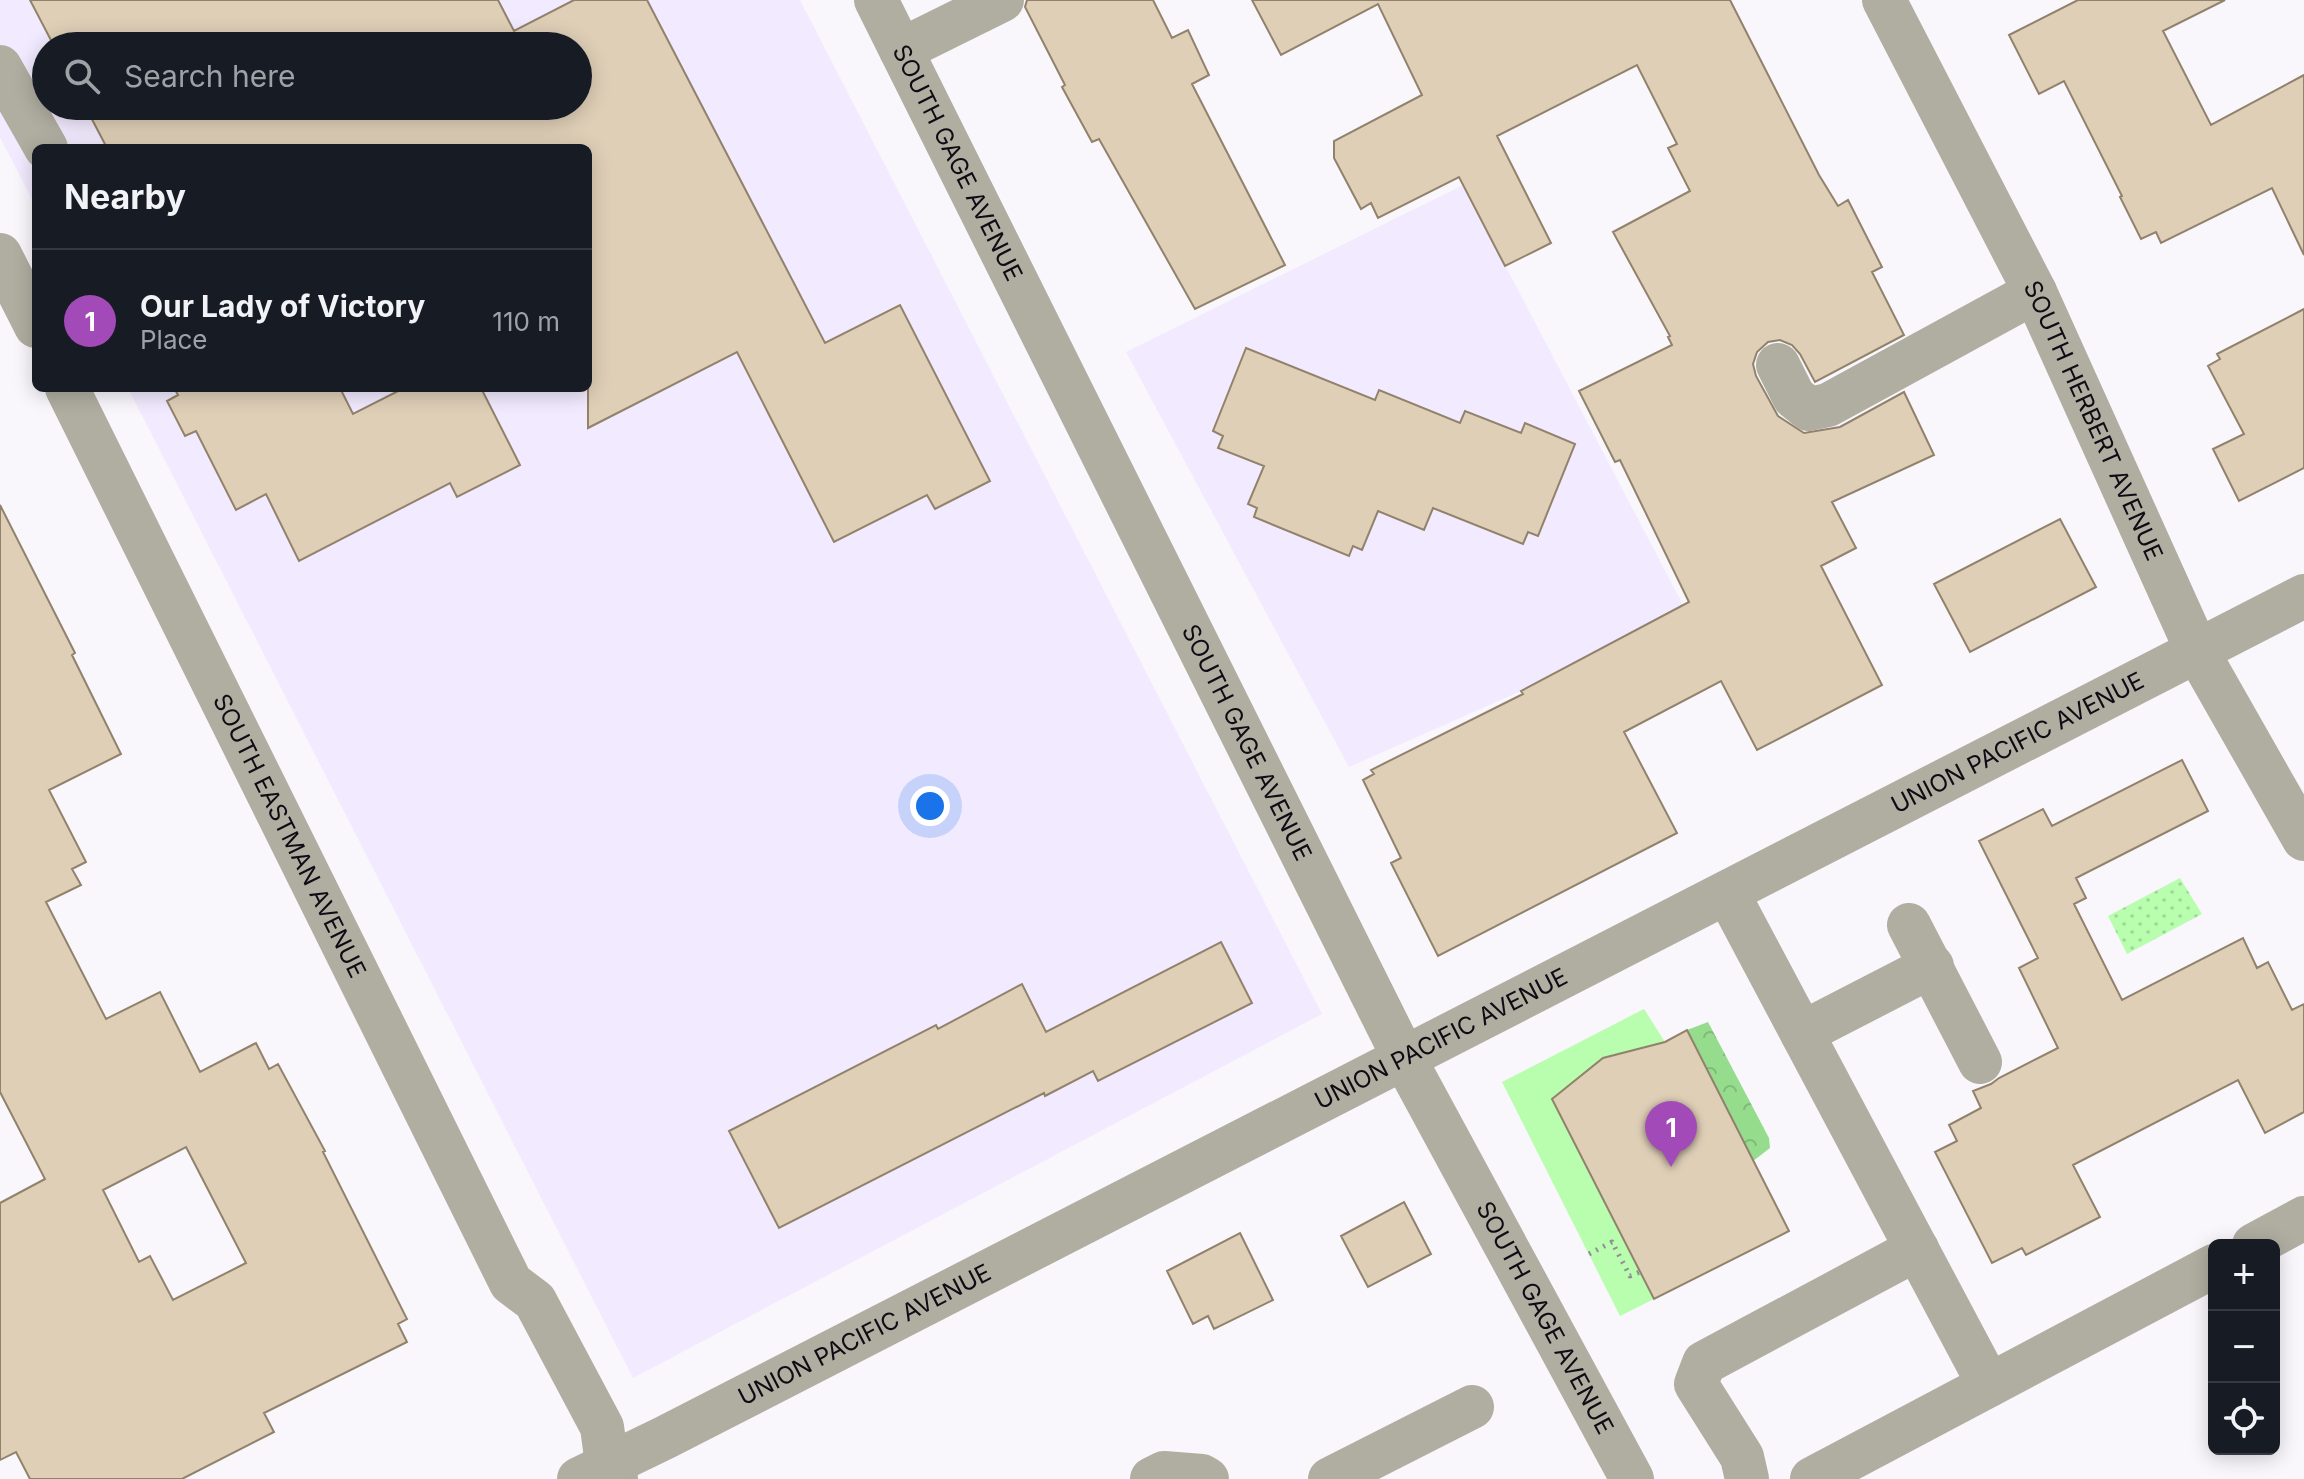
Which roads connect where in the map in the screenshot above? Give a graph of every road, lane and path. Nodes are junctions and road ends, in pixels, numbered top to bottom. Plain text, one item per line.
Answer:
1 (876, 0) edge
2 (1002, 0) edge
3 (1884, 0) edge
4 (901, 50) junction
5 (0, 67) edge
6 (44, 144) edge
7 (0, 255) edge
8 (2035, 292) junction
9 (32, 318) edge
10 (1778, 365) dead end
11 (69, 392) edge
12 (2304, 596) edge
13 (2197, 651) junction
14 (2304, 839) edge
15 (1728, 894) junction
16 (1909, 925) dead end
17 (1932, 966) junction
18 (1802, 1033) junction
19 (1404, 1058) junction
20 (1980, 1062) dead end
21 (2304, 1218) edge
22 (2265, 1239) edge
23 (1917, 1249) junction
24 (1589, 1254) dead end
25 (2208, 1269) edge
26 (1640, 1272) dead end
27 (1989, 1385) junction
28 (1472, 1407) dead end
29 (601, 1474) edge
30 (1152, 1479) edge
31 (1207, 1479) edge
32 (1330, 1479) edge
33 (1632, 1479) edge
34 (1747, 1479) edge
35 (1812, 1479) edge

1 - 4 street, SOUTH GAGE AVENUE
2 - 4 street
3 - 8 street, SOUTH HERBERT AVENUE
4 - 19 street, SOUTH GAGE AVENUE
5 - 6 street
7 - 9 street
8 - 10 street
8 - 13 street, SOUTH HERBERT AVENUE
11 - 29 street, SOUTH EASTMAN AVENUE
12 - 13 street, UNION PACIFIC AVENUE
13 - 14 street, SOUTH HERBERT AVENUE
13 - 15 street, UNION PACIFIC AVENUE
15 - 18 street
15 - 19 street, UNION PACIFIC AVENUE
16 - 17 street
17 - 18 street
17 - 20 street
18 - 23 street
19 - 29 street, UNION PACIFIC AVENUE
19 - 33 street, SOUTH GAGE AVENUE
21 - 22 street
23 - 27 street
23 - 34 street
24 - 26 path
25 - 27 street
27 - 35 street
28 - 32 street
30 - 31 street

